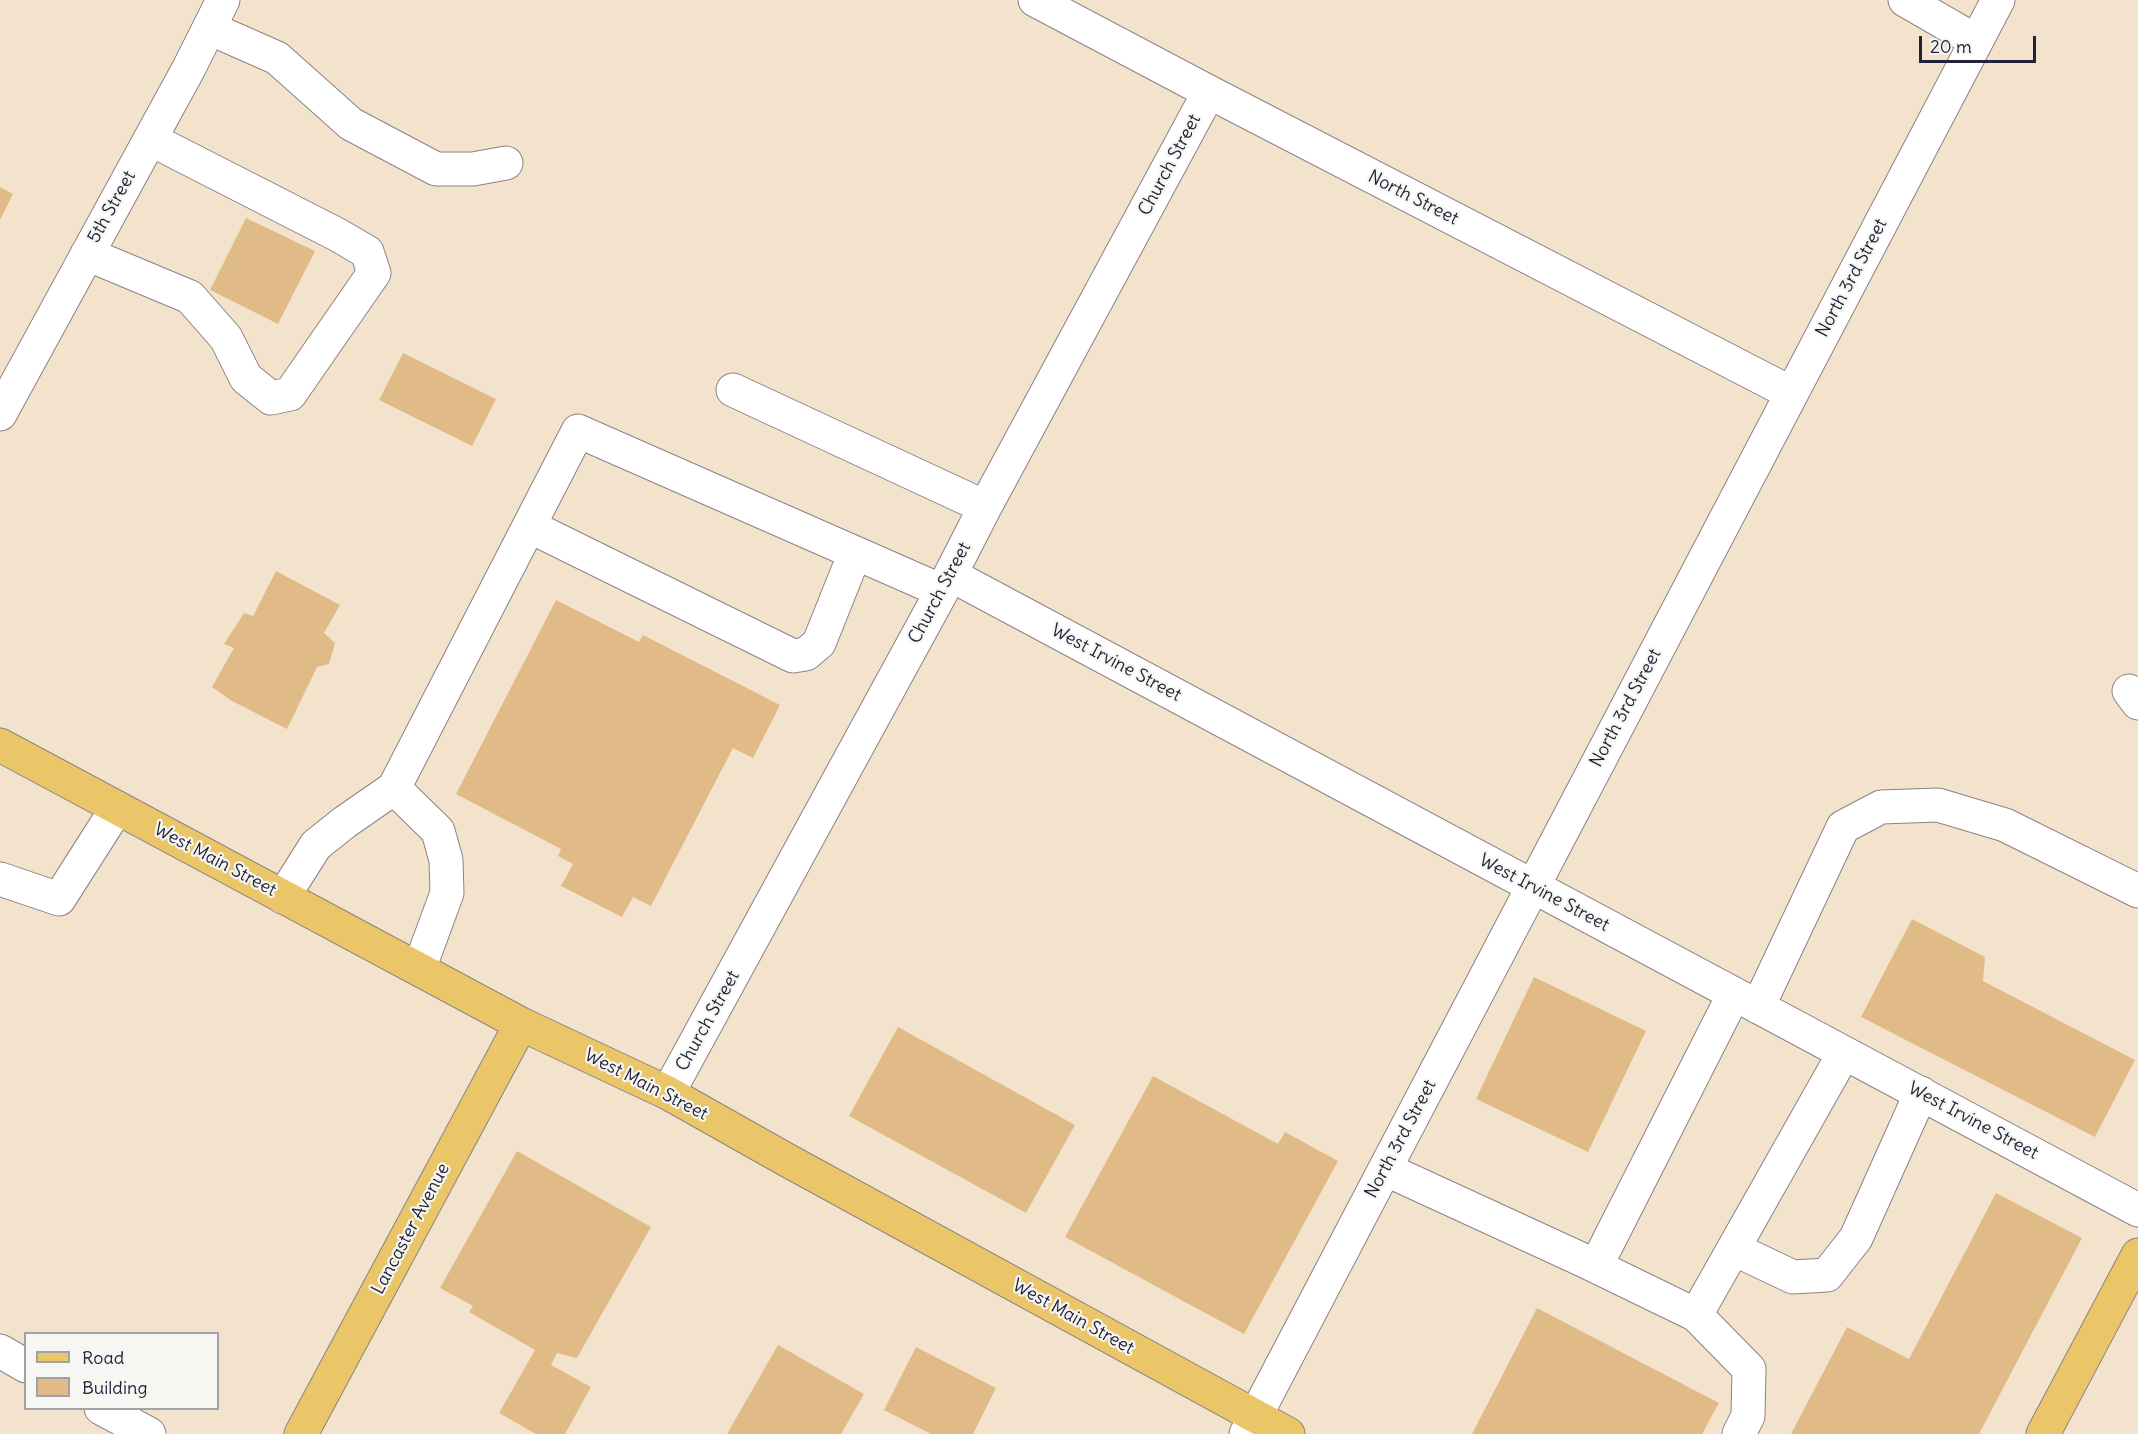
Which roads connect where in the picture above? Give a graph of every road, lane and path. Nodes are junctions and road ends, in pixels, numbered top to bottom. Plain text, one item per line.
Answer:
1 (1035, 0) edge
2 (1905, 0) edge
3 (1998, 0) edge
4 (216, 14) edge
5 (1976, 41) junction
6 (1209, 92) junction
7 (150, 139) junction
8 (506, 163) dead end
9 (87, 254) junction
10 (733, 390) dead end
11 (1791, 393) junction
12 (0, 414) edge
13 (985, 507) junction
14 (529, 526) junction
15 (855, 553) junction
16 (947, 583) junction
17 (0, 745) edge
18 (394, 788) junction
19 (117, 808) junction
20 (0, 879) edge
21 (1533, 887) junction
22 (2138, 891) edge
23 (283, 897) junction
24 (419, 969) junction
25 (1746, 1000) junction
26 (521, 1024) junction
27 (1844, 1053) junction
28 (668, 1094) junction
29 (1921, 1094) junction
30 (1385, 1168) junction
31 (2138, 1210) edge
32 (1734, 1249) junction
33 (2138, 1255) edge
34 (1596, 1266) junction
35 (1696, 1316) junction
36 (0, 1352) edge
37 (24, 1365) edge
38 (105, 1410) edge
39 (1250, 1425) edge
40 (149, 1434) edge
41 (301, 1434) edge
42 (1288, 1434) edge
43 (1739, 1434) edge
44 (2043, 1434) edge

1 - 6 street, North Street
2 - 5 street
3 - 5 street, North 3rd Street
4 - 7 street, 5th Street
4 - 8 street
5 - 11 street, North 3rd Street
6 - 11 street, North Street
6 - 13 street, Church Street
7 - 9 street, 5th Street
7 - 9 street
9 - 12 street, 5th Street
10 - 13 street
11 - 21 street, North 3rd Street
13 - 16 street, Church Street
14 - 15 street, West Irvine Street
14 - 15 street
14 - 18 street
15 - 16 street, West Irvine Street
16 - 21 street, West Irvine Street
16 - 28 street, Church Street
17 - 19 main road, West Main Street
18 - 23 street
18 - 24 street
19 - 20 street
19 - 23 main road, West Main Street
21 - 25 street, West Irvine Street
21 - 30 street, North 3rd Street
22 - 25 street
23 - 24 main road, West Main Street
24 - 26 main road, West Main Street
25 - 27 street, West Irvine Street
25 - 34 street
26 - 28 main road, West Main Street
26 - 41 main road, Lancaster Avenue
27 - 29 street, West Irvine Street
27 - 32 street
28 - 39 main road, West Main Street
29 - 31 street, West Irvine Street
29 - 32 street
30 - 34 street
30 - 39 street, North 3rd Street
32 - 35 street
33 - 44 main road
34 - 35 street
35 - 43 street
36 - 37 street
38 - 40 street
39 - 42 main road, West Main Street

